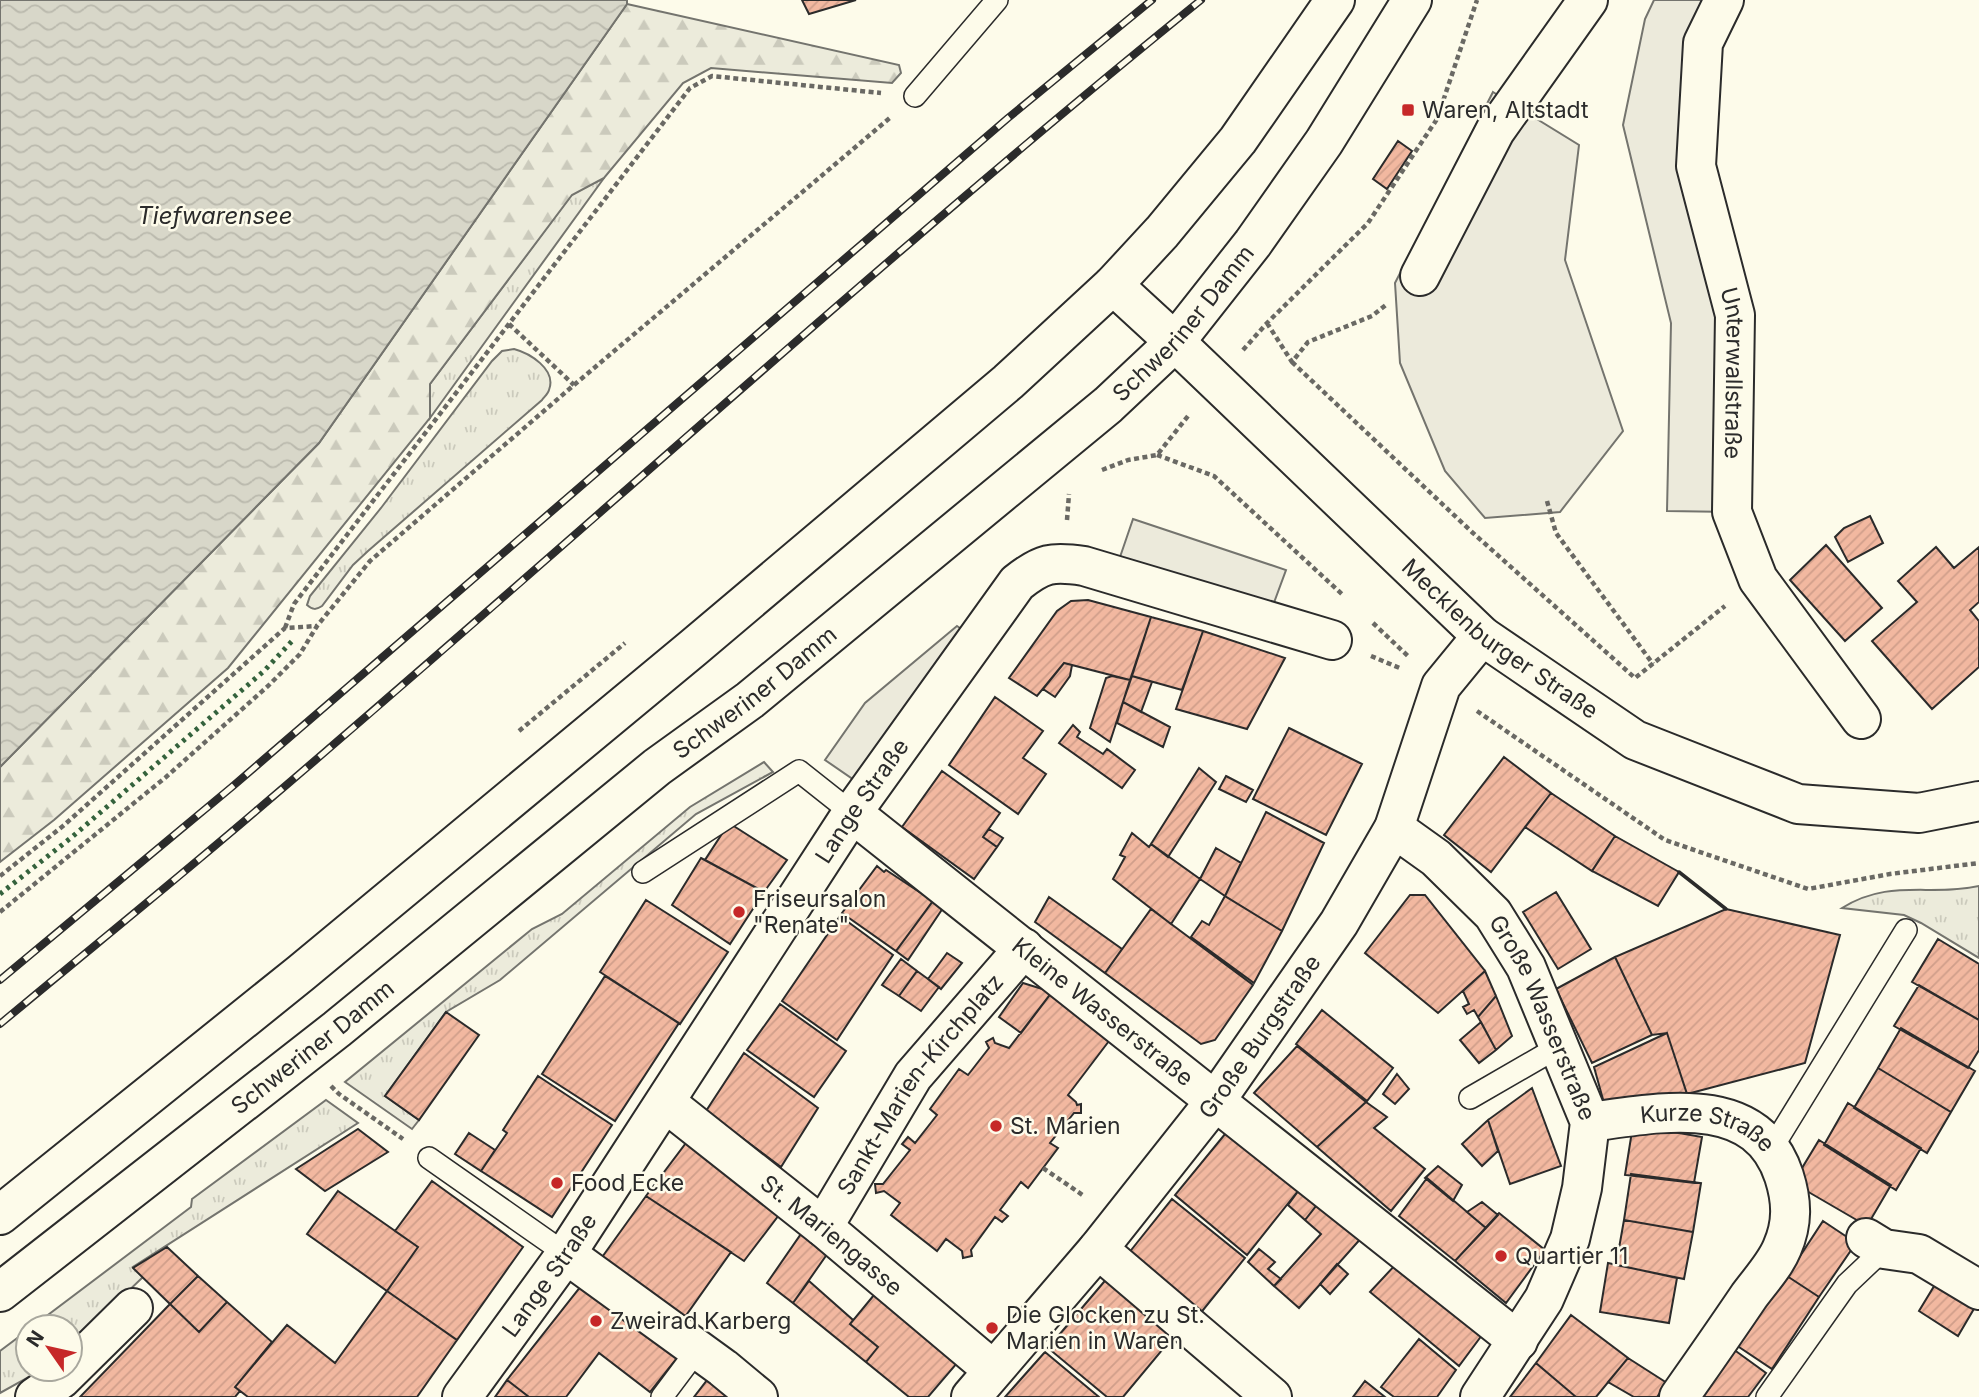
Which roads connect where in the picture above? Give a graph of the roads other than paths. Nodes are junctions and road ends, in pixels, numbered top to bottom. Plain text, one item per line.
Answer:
1 (997, 0) edge
2 (1412, 0) edge
3 (1588, 0) edge
4 (1724, 0) edge
5 (1334, 2) edge
6 (915, 96) road end
7 (1420, 276) road end
8 (1113, 285) junction
9 (1175, 342) junction
10 (1482, 636) junction
11 (1332, 640) road end
12 (1861, 719) dead end
13 (1979, 801) edge
14 (852, 813) junction
15 (1394, 828) junction
16 (643, 873) dead end
17 (1906, 930) dead end
18 (1024, 948) junction
19 (1560, 1046) junction
20 (1470, 1098) dead end
21 (1216, 1100) junction
22 (666, 1103) junction
23 (1590, 1122) junction
24 (1772, 1148) junction
25 (429, 1158) road end
26 (0, 1216) edge
27 (823, 1227) junction
28 (1875, 1244) joint
29 (1098, 1249) junction
30 (566, 1254) junction
31 (1979, 1290) edge
32 (0, 1292) edge
33 (133, 1308) dead end
34 (1518, 1341) junction
35 (698, 1349) junction
36 (982, 1383) edge
37 (35, 1397) edge
38 (462, 1397) edge
39 (662, 1397) edge
40 (758, 1397) edge
41 (1272, 1397) edge
42 (1480, 1397) edge
43 (1679, 1397) edge
44 (1767, 1397) edge

1 - 6 lane
2 - 9 street, Schweriner Damm
3 - 7 street
4 - 12 street, Unterwallstraße
5 - 8 street
8 - 9 street, Mecklenburger Straße
8 - 26 street
9 - 10 street, Mecklenburger Straße
9 - 32 street, Schweriner Damm
10 - 13 street, Mecklenburger Straße
10 - 15 street, Große Burgstraße
11 - 14 street, Lange Straße
14 - 16 lane
14 - 18 street, Kleine Wasserstraße
14 - 22 street, Lange Straße
15 - 19 street, Große Wasserstraße
15 - 21 street, Große Burgstraße
17 - 24 lane
18 - 21 street, Kleine Wasserstraße
18 - 27 street, Sankt-Marien-Kirchplatz
19 - 20 lane
19 - 23 street, Große Wasserstraße
21 - 29 street, Große Burgstraße
21 - 34 street, Kleine Wasserstraße
22 - 27 street, St. Mariengasse
22 - 30 street, Lange Straße
23 - 24 street, Kurze Straße
23 - 34 street, Große Wasserstraße
24 - 43 street, Kurze Straße
25 - 30 lane
27 - 36 street, St. Mariengasse
28 - 31 street
28 - 44 lane
29 - 36 street, Große Burgstraße
29 - 41 street
30 - 35 street
30 - 38 street, Lange Straße
33 - 37 street
34 - 42 street, Große Wasserstraße
35 - 39 lane
35 - 40 street

